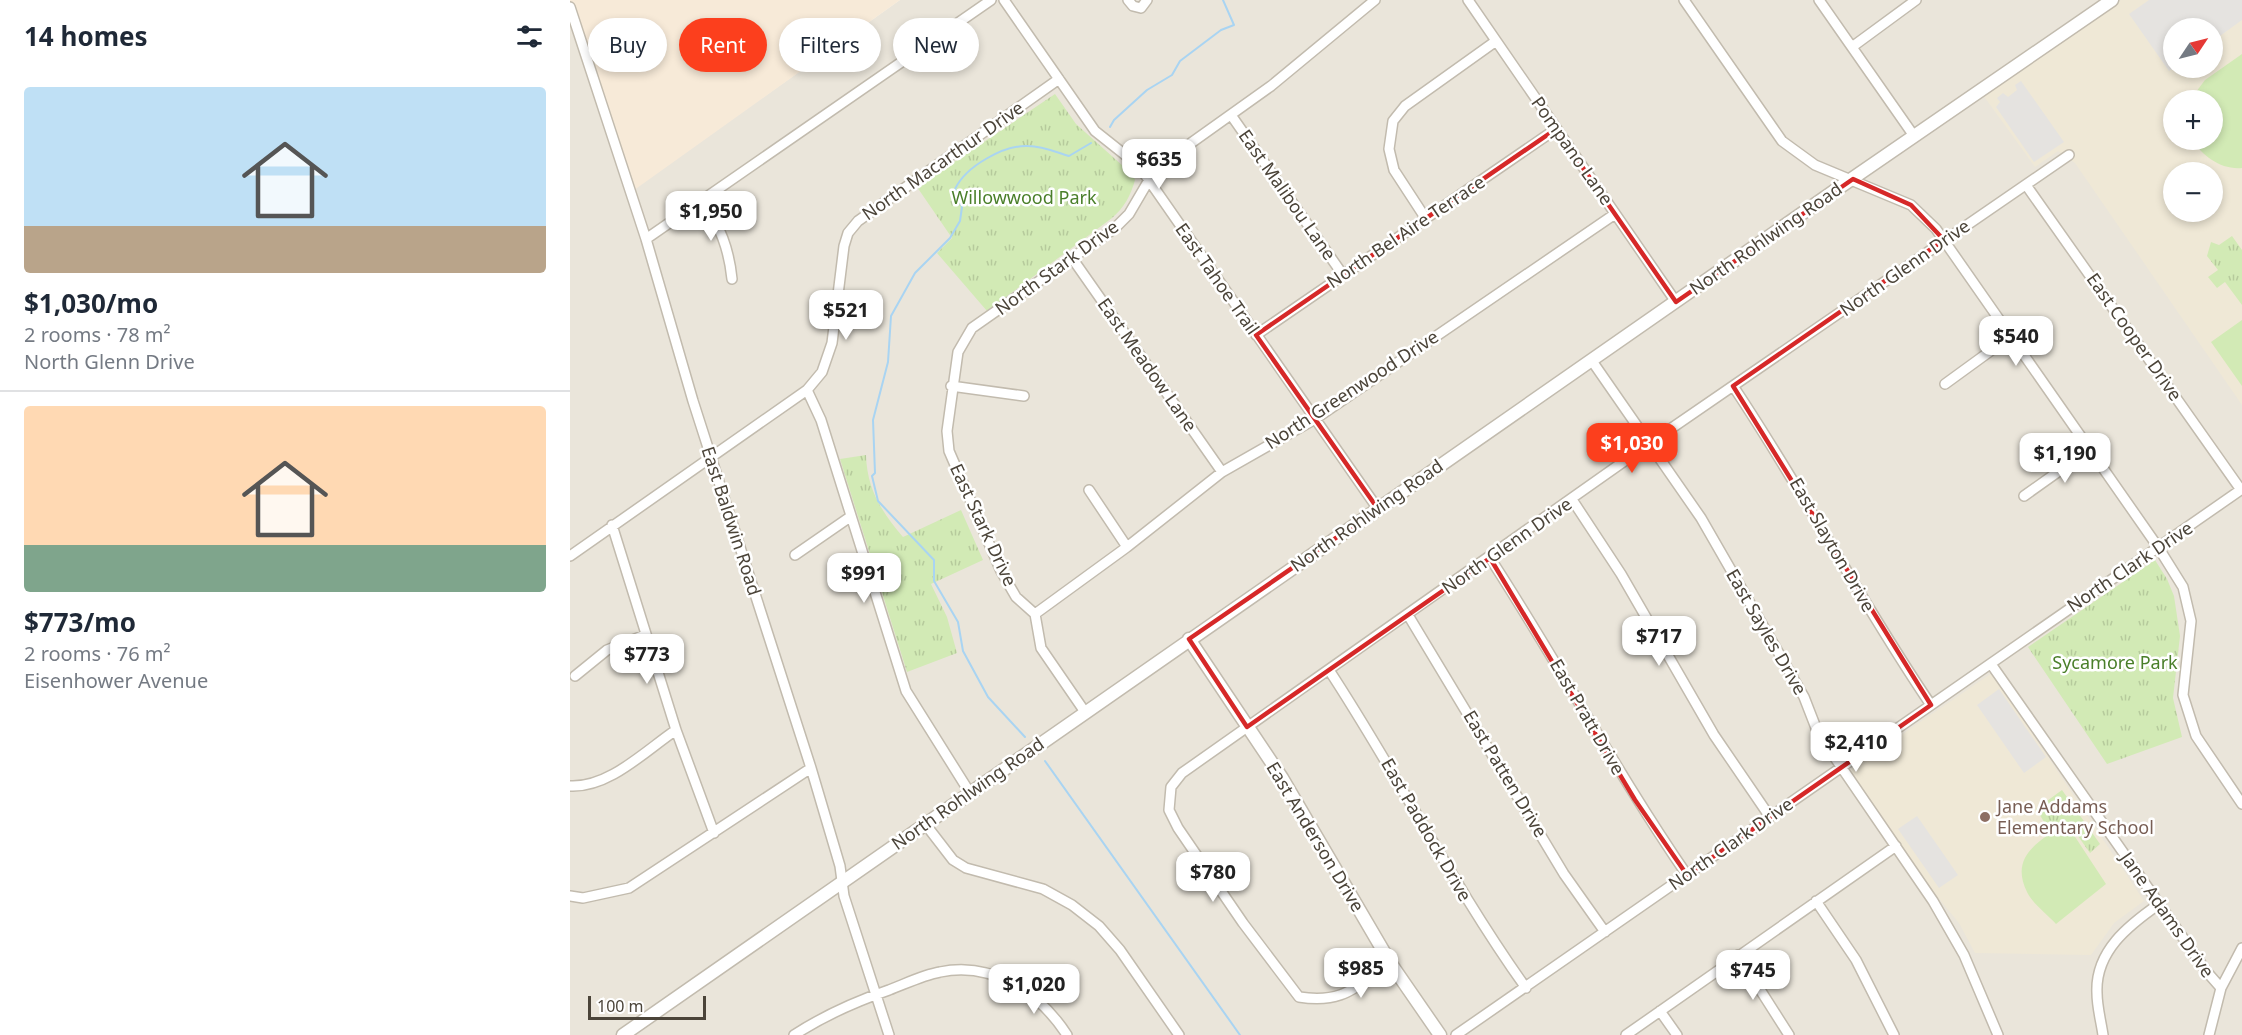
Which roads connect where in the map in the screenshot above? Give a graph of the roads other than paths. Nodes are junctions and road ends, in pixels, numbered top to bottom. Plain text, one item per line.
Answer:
1 (991, 0) edge
2 (1004, 0) edge
3 (1128, 0) edge
4 (1147, 0) edge
5 (1375, 0) edge
6 (1468, 0) edge
7 (1684, 0) edge
8 (1820, 0) edge
9 (1917, 0) edge
10 (2112, 0) edge
11 (570, 7) edge
12 (1496, 41) junction
13 (1852, 47) junction
14 (1059, 79) junction
15 (1231, 115) junction
16 (1556, 129) junction
17 (1914, 136) junction
18 (2069, 155) dead end
19 (1853, 179) junction
20 (1149, 180) junction
21 (2026, 184) junction
22 (704, 201) junction
23 (1615, 214) junction
24 (1426, 219) junction
25 (646, 239) junction
26 (1944, 240) junction
27 (1072, 258) junction
28 (1343, 275) junction
29 (732, 279) dead end
30 (1676, 302) junction
31 (1256, 335) junction
32 (2011, 336) junction
33 (1592, 361) junction
34 (1946, 384) dead end
35 (951, 386) junction
36 (1733, 386) junction
37 (807, 390) junction
38 (1024, 396) dead end
39 (1315, 419) junction
40 (1650, 443) junction
41 (2090, 449) junction
42 (711, 457) junction
43 (1222, 472) junction
44 (1089, 490) dead end
45 (2241, 490) edge
46 (2024, 496) dead end
47 (1572, 501) junction
48 (1378, 509) junction
49 (850, 517) junction
50 (612, 525) junction
51 (1127, 547) junction
52 (2158, 547) junction
53 (795, 555) dead end
54 (570, 556) edge
55 (1490, 558) junction
56 (1035, 614) junction
57 (1408, 615) junction
58 (645, 635) junction
59 (1189, 639) junction
60 (1991, 664) junction
61 (1329, 670) junction
62 (575, 676) dead end
63 (1931, 705) junction
64 (1085, 712) junction
65 (1248, 727) junction
66 (676, 730) junction
67 (1841, 767) junction
68 (811, 768) junction
69 (570, 786) edge
70 (970, 793) junction
71 (2242, 804) edge
72 (1770, 817) junction
73 (926, 825) junction
74 (714, 833) junction
75 (1896, 846) junction
76 (1687, 875) junction
77 (842, 882) junction
78 (570, 896) edge
79 (1816, 901) junction
80 (2159, 904) junction
81 (1605, 932) junction
82 (2242, 948) edge
83 (1738, 955) junction
84 (1390, 964) junction
85 (2221, 987) junction
86 (1526, 988) junction
87 (876, 994) junction
88 (1660, 1011) junction
89 (623, 1035) edge
90 (794, 1035) edge
91 (889, 1035) edge
92 (1067, 1035) edge
93 (1179, 1035) edge
94 (1440, 1035) edge
95 (1456, 1035) edge
96 (1626, 1035) edge
97 (1677, 1035) edge
98 (1789, 1035) edge
99 (1894, 1035) edge
100 (1998, 1035) edge
101 (2103, 1035) edge
102 (2209, 1035) edge

1 - 22 street
2 - 14 street, East Tahoe Trail
3 - 4 street
5 - 15 street, North Stark Drive
6 - 12 street, Pompano Lane
7 - 19 street
8 - 13 street
9 - 13 street
10 - 17 street, North Rohlwing Road
11 - 25 street, East Baldwin Road
12 - 16 street, Pompano Lane
12 - 24 street
13 - 17 street
14 - 20 street, East Tahoe Trail
14 - 37 street, North Macarthur Drive
15 - 20 street, North Stark Drive
15 - 28 street, East Malibou Lane
16 - 23 street, Pompano Lane
16 - 24 street, North Bel Aire Terrace
17 - 19 street, North Rohlwing Road
18 - 21 street, North Glenn Drive
19 - 26 street
19 - 30 street, North Rohlwing Road
20 - 27 street, North Stark Drive
20 - 31 street, East Tahoe Trail
21 - 26 street, North Glenn Drive
21 - 45 street, East Cooper Drive
22 - 25 street
22 - 29 street
23 - 30 street, Pompano Lane
23 - 39 street, North Greenwood Drive
24 - 28 street, North Bel Aire Terrace
25 - 42 street, East Baldwin Road
26 - 32 street
26 - 36 street, North Glenn Drive
27 - 35 street, North Stark Drive
27 - 43 street, East Meadow Lane
28 - 31 street, North Bel Aire Terrace
30 - 33 street, North Rohlwing Road
31 - 39 street, East Tahoe Trail
32 - 34 street
32 - 41 street
33 - 40 street, East Sayles Drive
33 - 48 street, North Rohlwing Road
35 - 38 street
35 - 56 street, East Stark Drive
36 - 40 street, North Glenn Drive
36 - 63 street, East Slayton Drive
37 - 42 street, North Macarthur Drive
37 - 49 street
39 - 43 street, North Greenwood Drive
39 - 48 street, East Tahoe Trail
40 - 47 street, North Glenn Drive
40 - 67 street, East Sayles Drive
41 - 46 street
41 - 52 street
42 - 50 street, North Macarthur Drive
42 - 68 street, East Baldwin Road
43 - 51 street, North Greenwood Drive
44 - 51 street
45 - 52 street, North Clark Drive
47 - 55 street, North Glenn Drive
47 - 72 street
48 - 59 street, North Rohlwing Road
49 - 53 street
49 - 70 street
50 - 54 street, North Macarthur Drive
50 - 58 street
51 - 56 street, North Greenwood Drive
52 - 60 street, North Clark Drive
52 - 71 street
55 - 57 street, North Glenn Drive
55 - 76 street, East Pratt Drive
56 - 64 street
57 - 61 street, North Glenn Drive
57 - 81 street, East Patten Drive
58 - 62 street
58 - 66 street
59 - 64 street, North Rohlwing Road
59 - 65 street, East Anderson Drive
60 - 63 street, North Clark Drive
60 - 80 street, Jane Adams Drive
61 - 65 street, North Glenn Drive
61 - 86 street, East Paddock Drive
63 - 67 street, North Clark Drive
64 - 70 street, North Rohlwing Road
65 - 84 street, East Anderson Drive
65 - 84 street, North Glenn Drive
66 - 69 street
66 - 74 street
67 - 72 street, North Clark Drive
67 - 75 street, East Sayles Drive
68 - 74 street
68 - 77 street, East Baldwin Road
70 - 73 street, North Rohlwing Road
72 - 76 street, North Clark Drive
73 - 77 street, North Rohlwing Road
73 - 93 street
74 - 78 street
75 - 79 street
75 - 100 street, East Sayles Drive
76 - 81 street, North Clark Drive
77 - 87 street, East Baldwin Road
77 - 89 street, North Rohlwing Road
79 - 83 street
79 - 99 street
80 - 85 street, Jane Adams Drive
80 - 101 street
81 - 86 street, North Clark Drive
82 - 85 street
83 - 88 street
83 - 98 street
84 - 94 street, East Anderson Drive
85 - 102 street
86 - 95 street, North Clark Drive
87 - 90 street
87 - 91 street, East Baldwin Road
87 - 92 street
88 - 96 street
88 - 97 street

